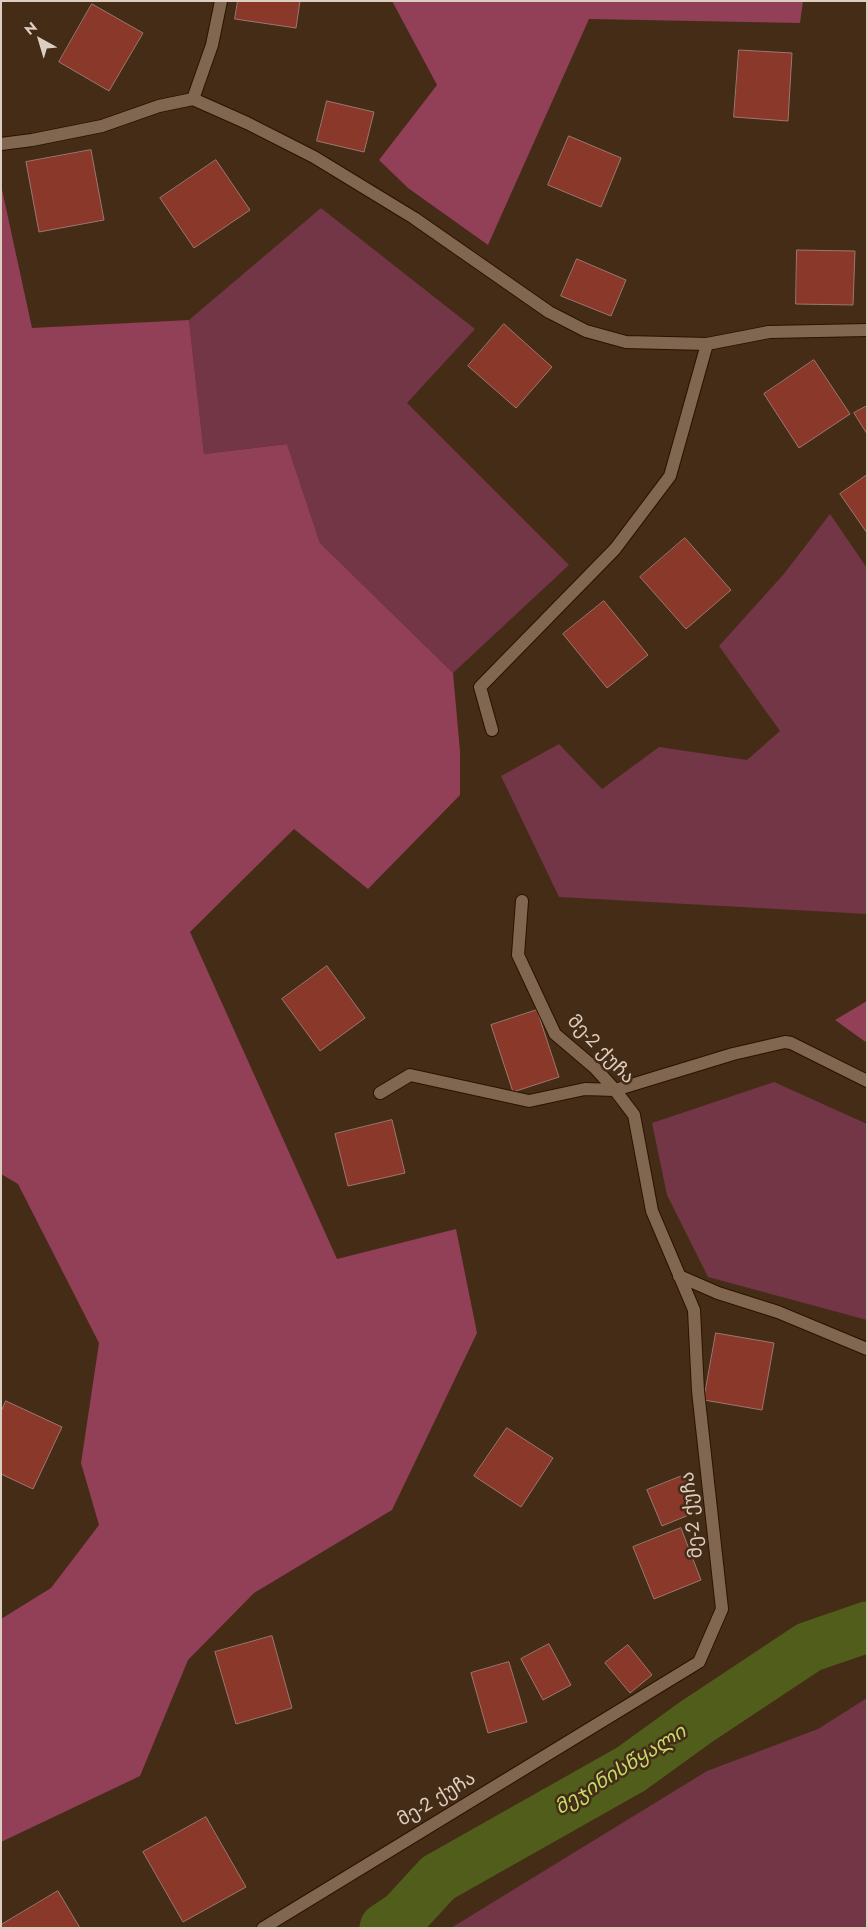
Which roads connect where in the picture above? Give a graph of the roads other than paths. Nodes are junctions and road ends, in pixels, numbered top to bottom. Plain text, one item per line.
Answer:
1 (221, 1) edge
2 (193, 99) junction
3 (1, 144) edge
4 (867, 330) edge
5 (707, 344) junction
6 (492, 730) dead end
7 (522, 900) dead end
8 (867, 1080) edge
9 (616, 1090) junction
10 (380, 1093) dead end
11 (679, 1276) junction
12 (867, 1349) edge
13 (263, 1928) edge

1 - 2 street
2 - 3 street
2 - 5 street
4 - 5 street
5 - 6 street
7 - 9 street, მე-2 ქუჩა
8 - 9 street
9 - 10 street
9 - 11 street, მე-2 ქუჩა
11 - 12 street
11 - 13 street, მე-2 ქუჩა

